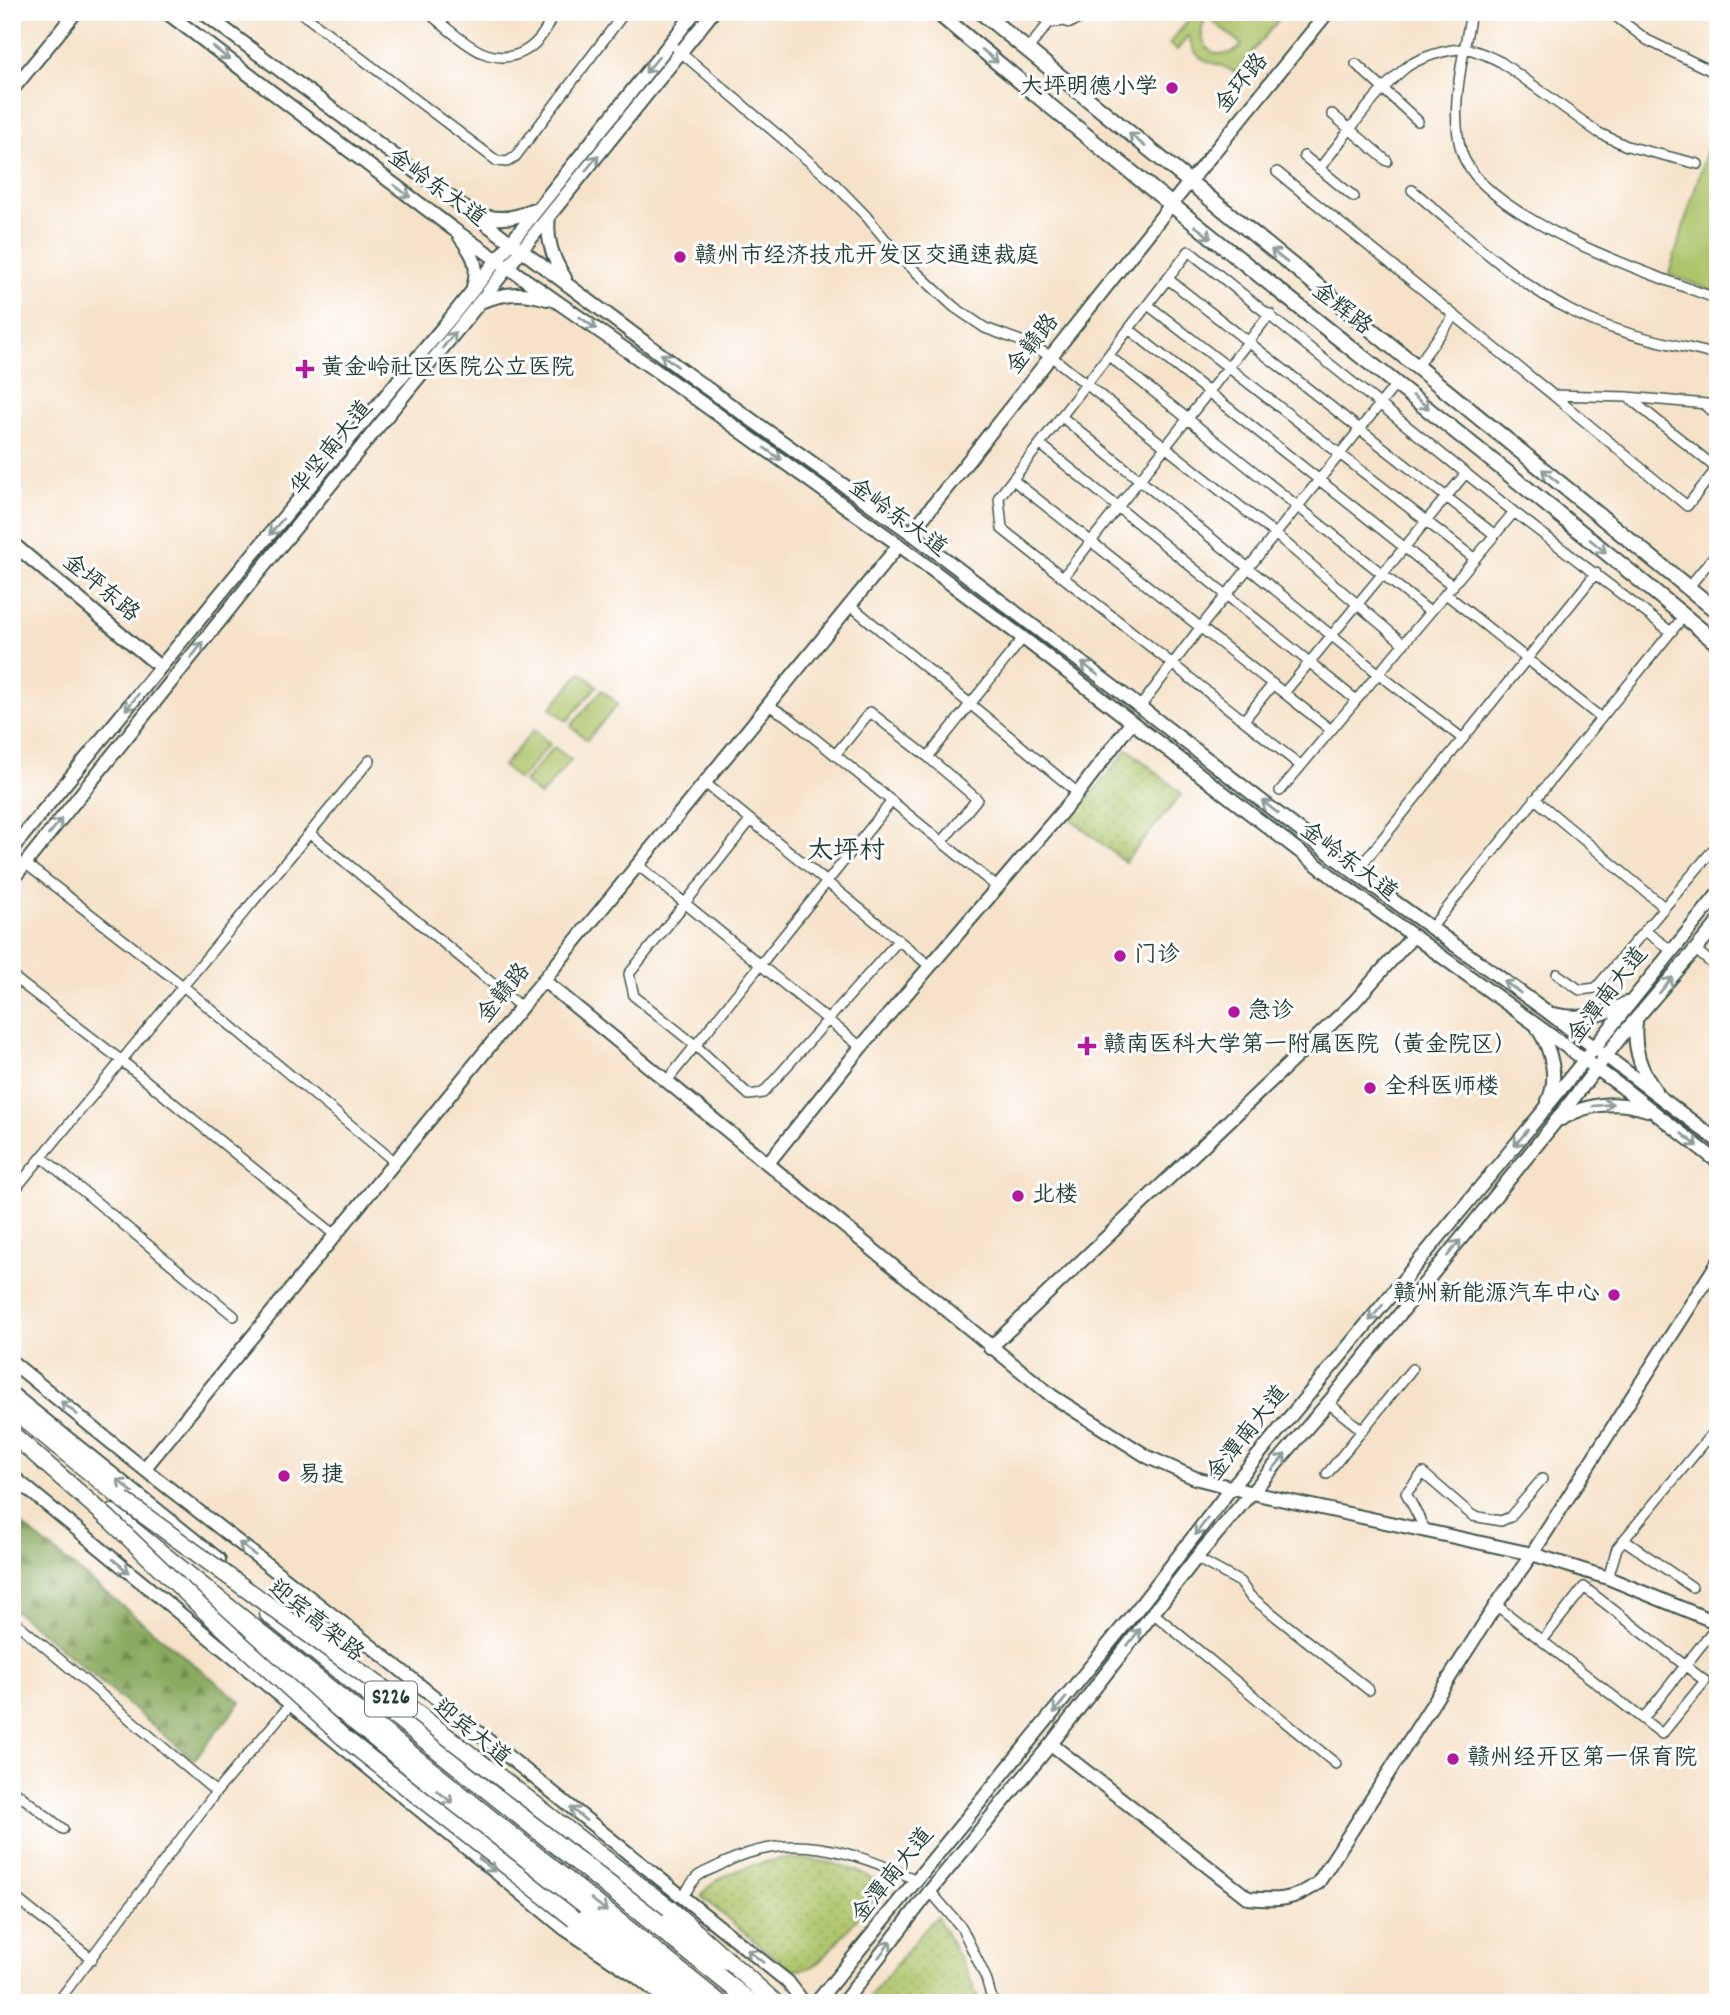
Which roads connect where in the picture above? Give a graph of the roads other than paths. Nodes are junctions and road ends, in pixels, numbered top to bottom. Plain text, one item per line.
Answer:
1 (76, 12) edge
2 (166, 12) edge
3 (202, 12) edge
4 (300, 12) edge
5 (427, 12) edge
6 (553, 12) edge
7 (625, 12) edge
8 (695, 12) edge
9 (713, 12) edge
10 (937, 12) edge
11 (981, 12) edge
12 (1036, 12) edge
13 (1081, 12) edge
14 (1328, 12) edge
15 (1471, 12) edge
16 (1610, 12) edge
17 (1063, 16) edge
18 (1049, 23) junction
19 (669, 43) junction
20 (1465, 49) junction
21 (1027, 50) junction
22 (681, 52) junction
23 (1356, 64) dead end
24 (1718, 74) edge
25 (12, 90) edge
26 (1383, 90) junction
27 (1332, 114) dead end
28 (1418, 121) dead end
29 (1350, 130) junction
30 (1304, 156) dead end
31 (1387, 161) dead end
32 (1698, 164) dead end
33 (1319, 169) junction
34 (1277, 172) dead end
35 (1190, 183) junction
36 (1412, 190) dead end
37 (1354, 197) dead end
38 (1170, 206) junction
39 (538, 207) junction
40 (467, 211) junction
41 (549, 216) junction
42 (453, 229) junction
43 (510, 242) junction
44 (522, 250) junction
45 (502, 263) junction
46 (1168, 279) junction
47 (571, 287) junction
48 (475, 298) junction
49 (1718, 299) edge
50 (558, 302) junction
51 (1148, 305) junction
52 (1270, 314) junction
53 (1454, 316) junction
54 (1129, 329) junction
55 (1248, 342) junction
56 (1718, 355) edge
57 (1052, 356) junction
58 (1109, 356) junction
59 (1228, 367) junction
60 (1416, 367) junction
61 (694, 379) junction
62 (1397, 383) junction
63 (1087, 384) junction
64 (685, 391) junction
65 (1208, 392) junction
66 (1553, 396) junction
67 (1628, 397) junction
68 (1379, 403) junction
69 (1703, 404) junction
70 (1718, 405) edge
71 (1718, 416) edge
72 (1062, 417) junction
73 (1187, 418) junction
74 (1359, 429) junction
75 (1040, 444) junction
76 (1165, 448) junction
77 (1339, 454) junction
78 (1717, 467) edge
79 (1466, 473) junction
80 (1318, 479) junction
81 (1013, 480) junction
82 (1139, 480) junction
83 (1446, 497) junction
84 (1297, 506) junction
85 (1118, 507) junction
86 (1514, 512) junction
87 (1426, 521) junction
88 (911, 533) junction
89 (1275, 534) junction
90 (1495, 535) junction
91 (1091, 541) junction
92 (12, 543) edge
93 (899, 545) junction
94 (1404, 547) junction
95 (1718, 551) edge
96 (1475, 559) junction
97 (1248, 568) junction
98 (1596, 573) junction
99 (1382, 574) junction
100 (1063, 576) junction
101 (1453, 586) junction
102 (1688, 587) junction
103 (1446, 594) junction
104 (1226, 595) junction
105 (1358, 603) junction
106 (850, 605) junction
107 (1430, 612) junction
108 (1718, 612) edge
109 (1684, 616) junction
110 (1200, 628) junction
111 (1671, 632) junction
112 (1332, 635) junction
113 (1023, 638) junction
114 (1718, 643) edge
115 (1404, 644) junction
116 (1527, 660) junction
117 (1310, 662) junction
118 (1172, 663) junction
119 (160, 667) junction
120 (1379, 674) junction
121 (1273, 684) junction
122 (1284, 693) junction
123 (1356, 700) junction
124 (971, 704) junction
125 (768, 705) junction
126 (1140, 707) junction
127 (1601, 718) junction
128 (1244, 720) junction
129 (1131, 723) junction
130 (1331, 730) junction
131 (1463, 738) junction
132 (835, 755) junction
133 (928, 757) junction
134 (370, 761) dead end
135 (1301, 766) junction
136 (705, 783) junction
137 (1280, 791) dead end
138 (1078, 793) junction
139 (1535, 799) junction
140 (892, 801) junction
141 (750, 821) junction
142 (310, 833) junction
143 (943, 842) junction
144 (1718, 844) edge
145 (12, 849) edge
146 (26, 864) junction
147 (638, 864) junction
148 (1355, 873) junction
149 (12, 880) edge
150 (826, 883) junction
151 (997, 887) junction
152 (1718, 894) edge
153 (685, 904) junction
154 (1664, 907) junction
155 (1718, 923) edge
156 (1431, 928) junction
157 (1644, 931) junction
158 (1412, 937) junction
159 (898, 941) junction
160 (1671, 950) junction
161 (1696, 950) junction
162 (1479, 962) junction
163 (760, 965) junction
164 (930, 966) junction
165 (1718, 970) edge
166 (1557, 974) dead end
167 (12, 976) edge
168 (1469, 976) junction
169 (543, 980) junction
170 (183, 986) junction
171 (1634, 996) junction
172 (522, 1007) junction
173 (1549, 1013) junction
174 (829, 1020) junction
175 (1636, 1022) junction
176 (1534, 1023) junction
177 (695, 1045) junction
178 (861, 1047) junction
179 (1594, 1047) junction
180 (1606, 1056) junction
181 (122, 1061) junction
182 (1584, 1061) junction
183 (1597, 1069) junction
184 (666, 1082) junction
185 (1661, 1099) junction
186 (1540, 1115) junction
187 (1658, 1115) junction
188 (1552, 1126) junction
189 (1718, 1141) edge
190 (42, 1157) junction
191 (395, 1162) junction
192 (1718, 1162) edge
193 (768, 1163) junction
194 (12, 1193) edge
195 (335, 1235) junction
196 (1718, 1262) edge
197 (234, 1316) dead end
198 (990, 1348) junction
199 (12, 1362) edge
200 (1412, 1369) dead end
201 (12, 1395) edge
202 (1328, 1403) junction
203 (12, 1409) edge
204 (1362, 1430) junction
205 (12, 1433) edge
206 (1709, 1437) dead end
207 (12, 1444) edge
208 (144, 1469) junction
209 (1327, 1474) dead end
210 (12, 1476) edge
211 (1542, 1479) dead end
212 (1231, 1488) junction
213 (1252, 1493) junction
214 (124, 1500) junction
215 (1426, 1531) junction
216 (1624, 1540) junction
217 (1532, 1555) junction
218 (1196, 1558) junction
219 (1608, 1578) junction
220 (1692, 1587) dead end
221 (1496, 1605) junction
222 (1153, 1613) junction
223 (12, 1619) edge
224 (1718, 1624) edge
225 (1542, 1641) junction
226 (1685, 1665) junction
227 (1369, 1690) dead end
228 (290, 1705) junction
229 (1643, 1719) junction
230 (1051, 1744) junction
231 (1336, 1764) dead end
232 (12, 1789) edge
233 (216, 1792) junction
234 (63, 1829) dead end
235 (917, 1880) junction
236 (930, 1891) junction
237 (12, 1895) edge
238 (675, 1903) junction
239 (92, 1959) junction
240 (57, 2003) edge
241 (670, 2003) edge
242 (688, 2003) edge
243 (698, 2003) edge
244 (720, 2003) edge
245 (752, 2003) edge
246 (774, 2003) edge
247 (804, 2003) edge
248 (816, 2003) edge
249 (843, 2003) edge
250 (993, 2003) edge

1 - 25 main road
2 -> 42 main road, 金岭东大道
3 - 40 main road, 金岭东大道
4 - 7 street
5 - 6 street
8 - 19 main road, 华坚南大道
9 - 22 main road, 华坚南大道
10 -> 38 main road, 金辉路
11 - 21 main road, 金辉路
12 - 18 street
13 - 17 street
14 - 35 main road, 金环路
15 - 20 street
16 - 24 street
17 - 18 street
18 - 21 street
19 - 22 street
19 -> 39 main road, 华坚南大道
20 - 26 street
20 - 32 street
20 - 49 street
35 -> 21 main road, 金辉路
41 -> 22 main road, 华坚南大道
22 - 57 street
23 - 26 street
26 - 28 street
26 - 29 street
27 - 29 street
29 - 31 street
29 - 33 street
30 - 33 street
33 - 37 street
34 - 53 street
35 - 38 main road, 金赣路
60 -> 35 main road, 金辉路
36 - 56 street
38 - 57 main road, 金赣路
38 -> 62 main road, 金辉路
39 - 40 main road
39 - 43 main road, 华坚南大道
40 - 43 main road, 金岭东大道
41 - 44 main road, 华坚南大道
41 - 47 main road
42 - 45 main road, 金岭东大道
42 - 48 main road
43 - 44 main road, 金岭东大道
43 - 45 main road, 华坚南大道
44 - 45 main road, 华坚南大道
44 - 47 main road, 金岭东大道
45 - 48 main road, 华坚南大道
45 - 50 main road, 金岭东大道
46 - 51 street
46 - 52 street
46 - 55 street
61 -> 47 main road, 金岭东大道
48 - 50 main road
48 -> 119 main road, 华坚南大道
146 -> 48 main road, 华坚南大道
50 -> 64 main road, 金岭东大道
51 - 54 street
51 - 59 street
52 - 55 street
52 - 68 street
53 - 60 street
53 - 66 street
54 - 58 street
54 - 65 street
55 - 59 street
55 - 74 street
57 - 63 street
57 - 88 main road, 金赣路
58 - 63 street
58 - 73 street
59 - 65 street
59 - 77 street
102 -> 60 main road, 金辉路
61 - 64 main road
61 - 88 main road, 金岭东大道
62 - 68 street
62 -> 109 main road, 金辉路
63 - 72 street
63 - 76 street
64 -> 93 main road, 金岭东大道
65 - 73 street
65 - 80 street
66 - 67 street
66 - 78 street
67 - 69 street
67 - 78 street
68 - 74 street
68 - 79 street
69 - 70 street
69 - 71 street
72 - 75 street
72 - 82 street
73 - 76 street
73 - 84 street
74 - 77 street
74 - 83 street
75 - 81 street
75 - 85 street
76 - 82 street
76 - 89 street
77 - 80 street
77 - 87 street
79 - 83 street
79 - 86 street
80 - 84 street
80 - 94 street
81 - 91 street
81 - 100 street
82 - 85 street
82 - 97 street
83 - 87 street
83 - 90 street
84 - 89 street
84 - 99 street
85 - 91 street
85 - 104 street
86 - 90 street
86 - 98 street
87 - 94 street
87 - 96 street
126 -> 88 main road, 金岭东大道
89 - 97 street
89 - 105 street
90 - 96 street
91 - 100 street
91 - 110 street
92 - 119 main road, 金坪东路
93 - 106 main road, 金赣路
93 - 113 main road, 金岭东大道
94 - 99 street
94 - 101 street
95 - 102 street
96 - 101 street
97 - 104 street
97 - 112 street
98 - 111 street
98 - 116 street
99 - 105 street
99 - 107 street
100 - 118 street
101 - 103 street
102 - 108 main road, 金辉路
103 - 107 street
103 - 116 street
104 - 110 street
104 - 117 street
105 - 112 street
105 - 115 street
106 - 124 street
106 - 125 main road, 金赣路
107 - 115 street
109 - 111 street
109 - 114 main road, 金辉路
110 - 118 street
110 - 121 street
111 - 127 street
112 - 117 street
112 - 120 street
113 - 124 street
113 - 129 main road, 金岭东大道
115 - 120 street
116 - 127 street
116 - 131 street
117 - 122 street
117 - 123 street
118 - 126 street
118 - 128 street
119 -> 145 main road, 华坚南大道
120 - 123 street
120 - 131 street
121 - 122 street
121 - 128 street
122 - 130 street
123 - 130 street
124 - 133 street
124 - 138 street
125 - 132 street
125 - 136 main road, 金赣路
148 -> 126 main road, 金岭东大道
127 - 139 street
128 - 135 street
129 - 138 main road
129 - 158 main road, 金岭东大道
130 - 135 street
131 - 148 street
132 - 133 street
132 - 140 street
133 - 143 street
134 - 142 street
135 - 137 street
136 - 141 street
136 - 147 main road, 金赣路
138 - 151 main road
139 - 154 street
139 - 156 street
140 - 143 street
140 - 150 street
141 - 150 street
141 - 153 street
142 - 170 street
142 - 172 street
143 - 151 street
144 - 154 street
146 - 149 main road, 华坚南大道
146 - 170 street
147 - 153 street
147 - 169 main road, 金赣路
148 - 156 main road, 金岭东大道
150 - 159 street
150 - 163 street
151 - 164 main road
152 - 160 main road, 金潭南大道
153 - 163 street
153 - 177 street
154 - 157 street
155 - 161 main road, 金潭南大道
156 - 162 main road, 金岭东大道
157 - 160 street
157 - 166 street
158 - 168 main road, 金岭东大道
158 - 198 main road
159 - 164 street
159 - 174 street
160 - 171 main road, 金潭南大道
161 - 165 street
175 -> 161 main road, 金潭南大道
162 - 168 main road
173 -> 162 main road, 金岭东大道
163 - 174 street
163 - 177 street
164 - 178 main road
167 - 181 street
168 - 176 main road, 金岭东大道
169 - 172 main road, 金赣路
169 - 184 main road
170 - 181 street
170 - 191 street
171 - 173 main road
171 - 179 main road, 金潭南大道
172 - 191 main road, 金赣路
173 - 179 main road, 金岭东大道
174 - 177 street
174 - 178 street
175 - 180 main road, 金潭南大道
175 - 185 main road
176 - 182 main road, 金岭东大道
176 - 186 main road
177 - 184 street
178 - 193 main road
179 - 180 main road, 金岭东大道
179 - 182 main road, 金潭南大道
180 - 183 main road, 金潭南大道
180 - 185 main road, 金岭东大道
181 - 190 street
181 - 195 street
182 - 183 main road, 金岭东大道
182 - 186 main road, 金潭南大道
183 - 187 main road, 金岭东大道
183 - 188 main road, 金潭南大道
184 - 193 main road
185 - 189 main road, 金岭东大道
186 -> 212 main road, 金潭南大道
188 -> 187 main road
187 -> 192 main road, 金岭东大道
202 -> 188 main road, 金潭南大道
190 - 194 street
190 - 197 street
191 - 195 main road, 金赣路
193 - 198 main road
195 - 208 main road, 金赣路
196 - 217 main road
198 - 212 main road
208 -> 199 main road
200 - 204 street
246 -> 201 main road, 迎宾大道 / S226
202 - 204 street
213 -> 202 main road, 金潭南大道
203 - 214 highway, 迎宾高架路
204 - 209 street
205 - 242 highway, bridge
205 -> 244 highway, 迎宾高架路, bridge
206 - 216 street
207 -> 243 main road, S226
238 -> 208 main road
210 -> 228 main road
211 - 215 street
212 - 213 main road
212 -> 235 main road, 金潭南大道
213 - 215 main road
213 - 218 main road, 金潭南大道
214 - 238 highway, bridge
214 - 245 highway, 迎宾高架路, bridge
215 - 217 main road
216 - 219 street
216 - 220 street
217 - 219 main road
217 - 221 main road
218 - 222 main road, 金潭南大道
218 - 227 street
219 - 224 main road
221 - 225 street
221 - 230 main road
230 -> 222 main road, 金潭南大道
222 - 231 street
223 - 233 street
224 - 226 street
225 - 226 street
225 - 229 street
226 - 229 street
226 - 229 street
228 - 233 street
228 -> 241 main road
230 - 236 main road, 金潭南大道
232 - 234 street
233 - 239 street
235 - 238 street
235 - 248 main road, 金潭南大道
249 -> 236 main road, 金潭南大道
236 - 250 street
237 - 239 street
238 - 246 highway
247 -> 238 main road
239 - 240 street

